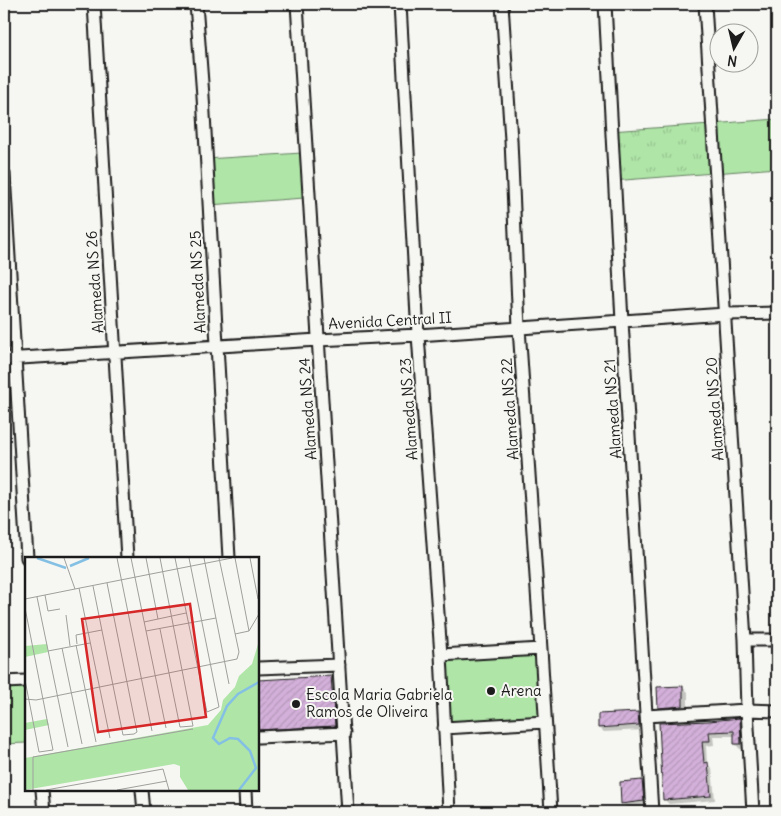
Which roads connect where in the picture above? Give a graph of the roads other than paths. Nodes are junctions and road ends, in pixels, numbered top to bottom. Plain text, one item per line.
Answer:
1 (94, 4) edge
2 (196, 4) edge
3 (297, 4) edge
4 (400, 4) edge
5 (502, 4) edge
6 (605, 4) edge
7 (705, 4) edge
8 (4, 174) edge
9 (777, 313) edge
10 (724, 314) junction
11 (622, 321) junction
12 (519, 328) junction
13 (418, 335) junction
14 (318, 340) junction
15 (217, 346) junction
16 (115, 352) junction
17 (9, 358) edge
18 (27, 557) edge
19 (127, 557) edge
20 (229, 557) edge
21 (745, 640) junction
22 (777, 640) edge
23 (541, 650) junction
24 (441, 655) junction
25 (339, 665) junction
26 (259, 668) edge
27 (25, 681) edge
28 (4, 682) edge
29 (747, 710) junction
30 (777, 711) edge
31 (646, 716) junction
32 (545, 722) junction
33 (444, 728) junction
34 (344, 733) junction
35 (259, 737) edge
36 (42, 791) edge
37 (142, 791) edge
38 (245, 791) edge
39 (44, 812) edge
40 (144, 812) edge
41 (246, 812) edge
42 (348, 812) edge
43 (449, 812) edge
44 (550, 812) edge
45 (652, 812) edge
46 (753, 812) edge

1 - 16 street, Alameda NS 26
2 - 15 street, Alameda NS 25
3 - 14 street, Alameda NS 24
4 - 13 street, Alameda NS 23
5 - 12 street, Alameda NS 22
6 - 11 street, Alameda NS 21
7 - 10 street, Alameda NS 20
8 - 17 street
9 - 10 street, Avenida Central II
10 - 11 street, Avenida Central II
10 - 21 street, Alameda NS 20
11 - 12 street, Avenida Central II
11 - 31 street, Alameda NS 21
12 - 13 street, Avenida Central II
12 - 23 street, Alameda NS 22
13 - 14 street, Avenida Central II
13 - 24 street, Alameda NS 23
14 - 15 street, Avenida Central II
14 - 25 street, Alameda NS 24
15 - 16 street, Avenida Central II
15 - 20 street, Alameda NS 25
16 - 17 street, Avenida Central II
16 - 19 street, Alameda NS 26
17 - 18 street
21 - 22 street
21 - 29 street, Alameda NS 20
23 - 24 street
23 - 32 street, Alameda NS 22
24 - 33 street, Alameda NS 23
25 - 26 street
25 - 34 street, Alameda NS 24
27 - 28 street
29 - 30 street
29 - 31 street
29 - 46 street, Alameda NS 20
31 - 45 street, Alameda NS 21
32 - 33 street
32 - 44 street, Alameda NS 22
33 - 43 street, Alameda NS 23
34 - 35 street
34 - 42 street, Alameda NS 24
36 - 39 street
37 - 40 street
38 - 41 street

